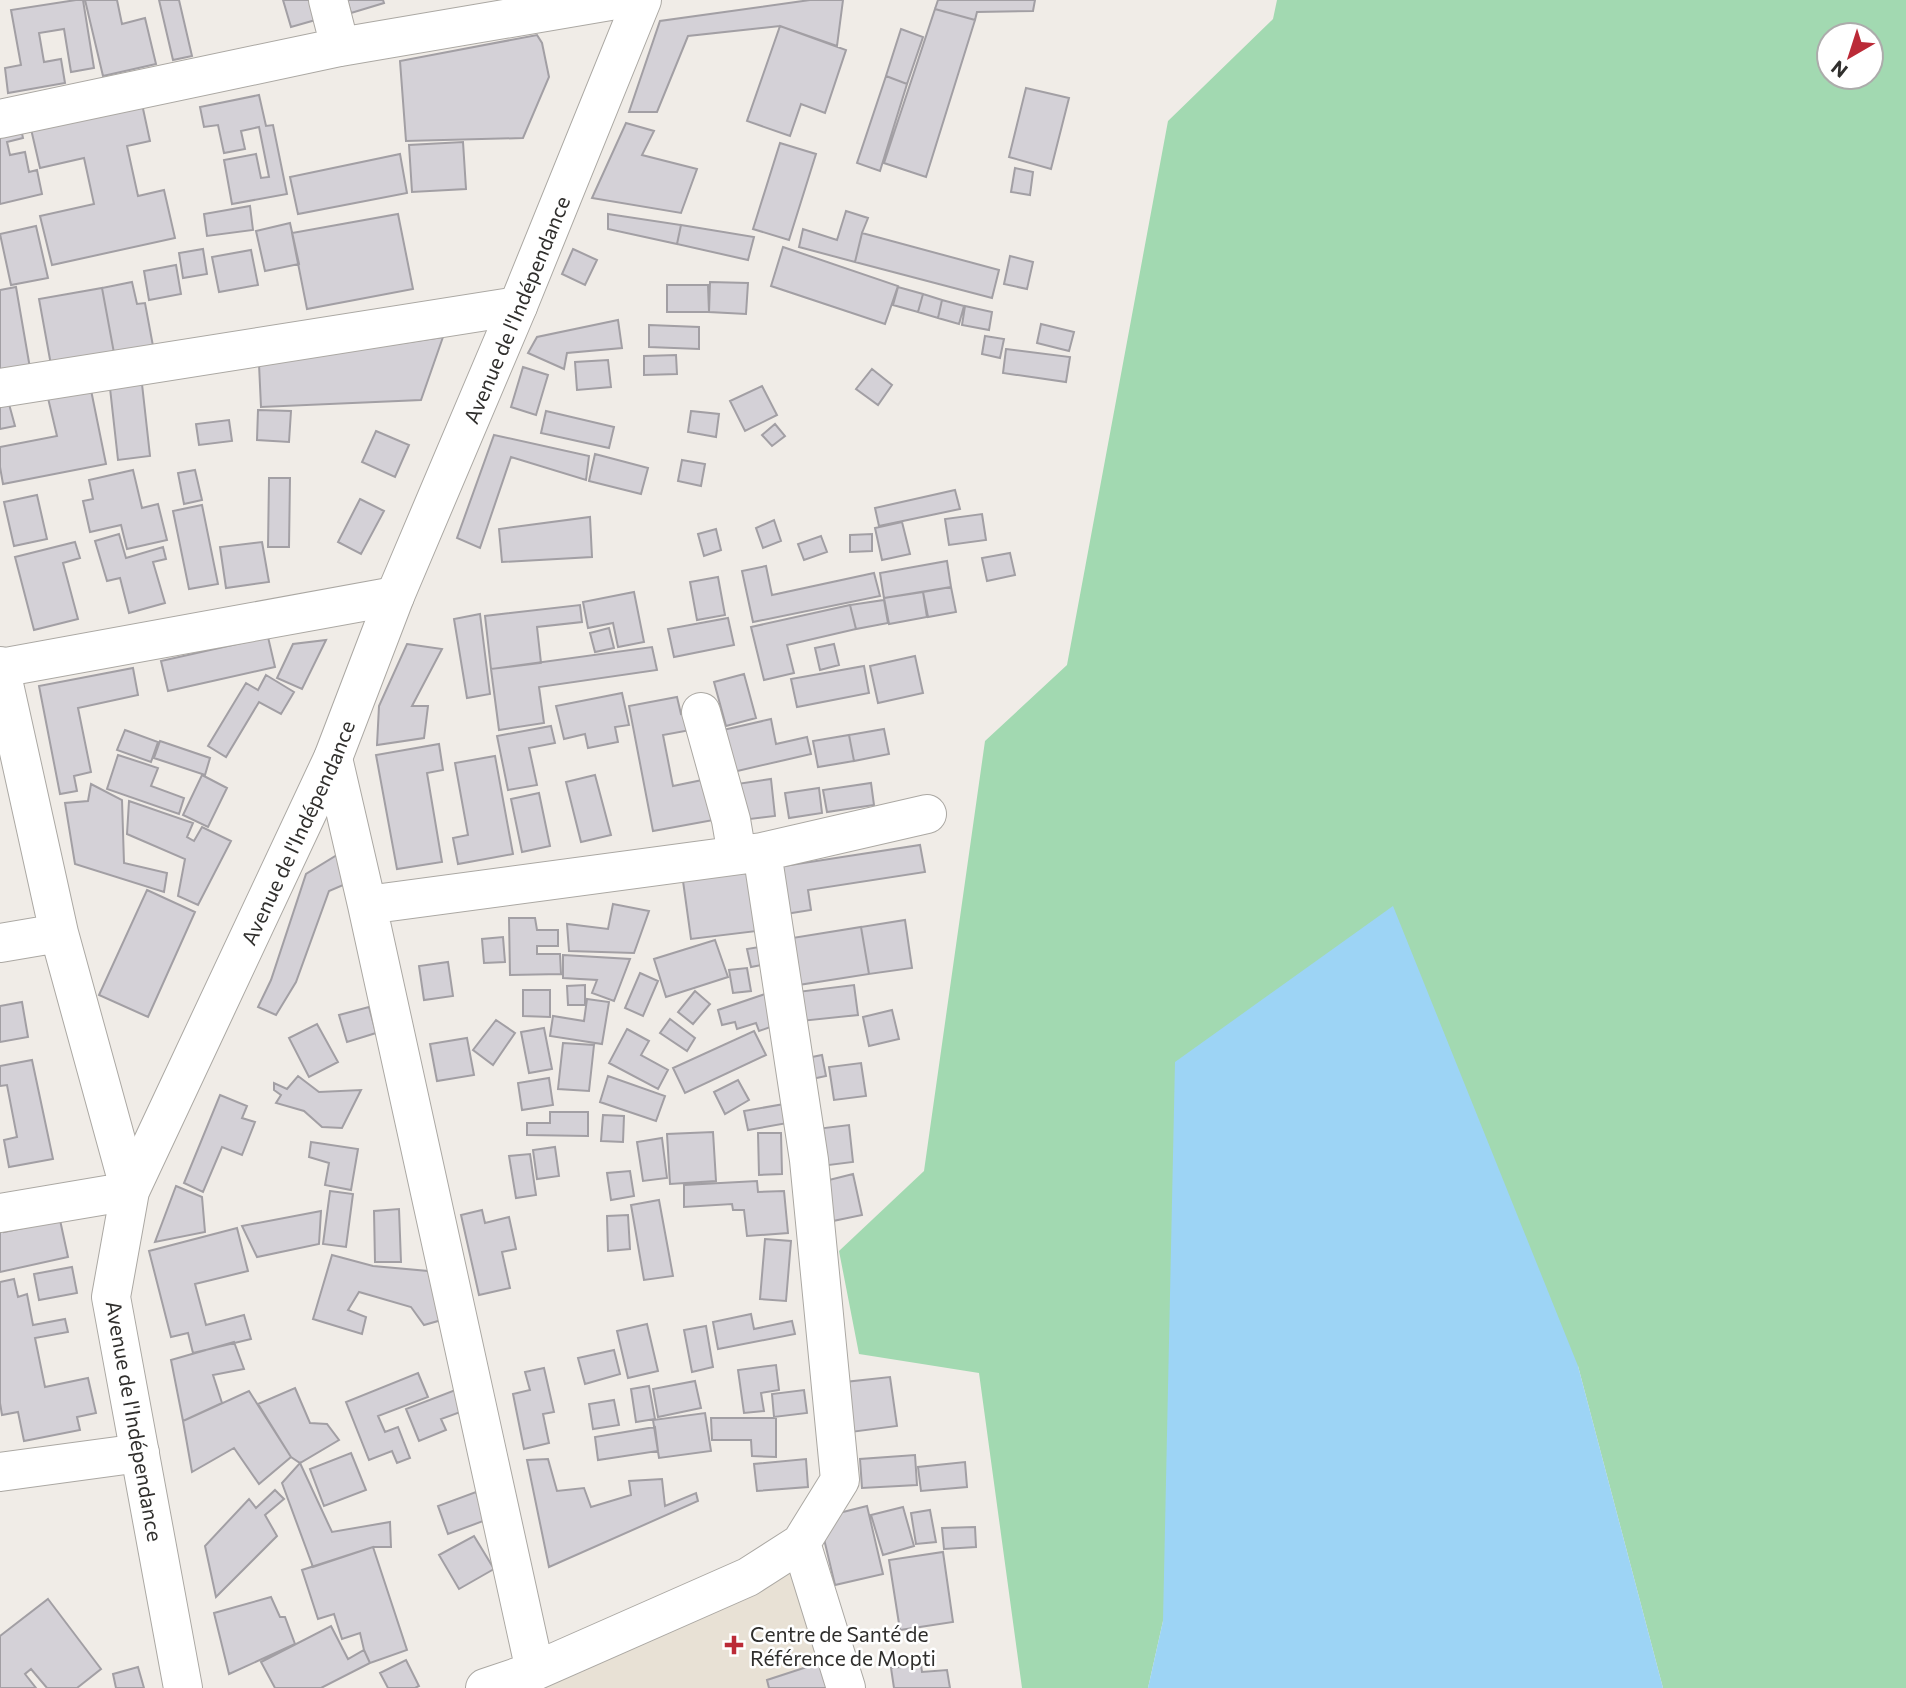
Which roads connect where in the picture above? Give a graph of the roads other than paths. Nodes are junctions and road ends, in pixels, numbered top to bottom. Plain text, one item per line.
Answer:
1 (328, 0) edge
2 (616, 0) edge
3 (642, 0) edge
4 (340, 47) junction
5 (0, 119) edge
6 (518, 306) junction
7 (0, 388) edge
8 (395, 596) junction
9 (0, 667) edge
10 (701, 712) dead end
11 (333, 758) junction
12 (927, 814) dead end
13 (749, 854) junction
14 (367, 905) junction
15 (59, 933) junction
16 (0, 943) edge
17 (130, 1191) junction
18 (0, 1213) edge
19 (140, 1454) junction
20 (0, 1472) edge
21 (801, 1543) junction
22 (535, 1671) junction
23 (183, 1688) edge
24 (485, 1688) edge
25 (846, 1688) edge

1 - 4 street
2 - 4 street
3 - 6 street, Avenue de l'Indépendance
4 - 5 street
6 - 7 street
6 - 8 street, Avenue de l'Indépendance
8 - 9 street
8 - 11 street, Avenue de l'Indépendance
9 - 15 street
10 - 13 street
11 - 14 street
11 - 17 street, Avenue de l'Indépendance
12 - 13 street
13 - 14 street
13 - 21 street
14 - 22 street
15 - 16 street
15 - 17 street
17 - 18 street
17 - 19 street, Avenue de l'Indépendance
19 - 20 street
19 - 23 street, Avenue de l'Indépendance
21 - 22 street
21 - 25 street
22 - 24 street

